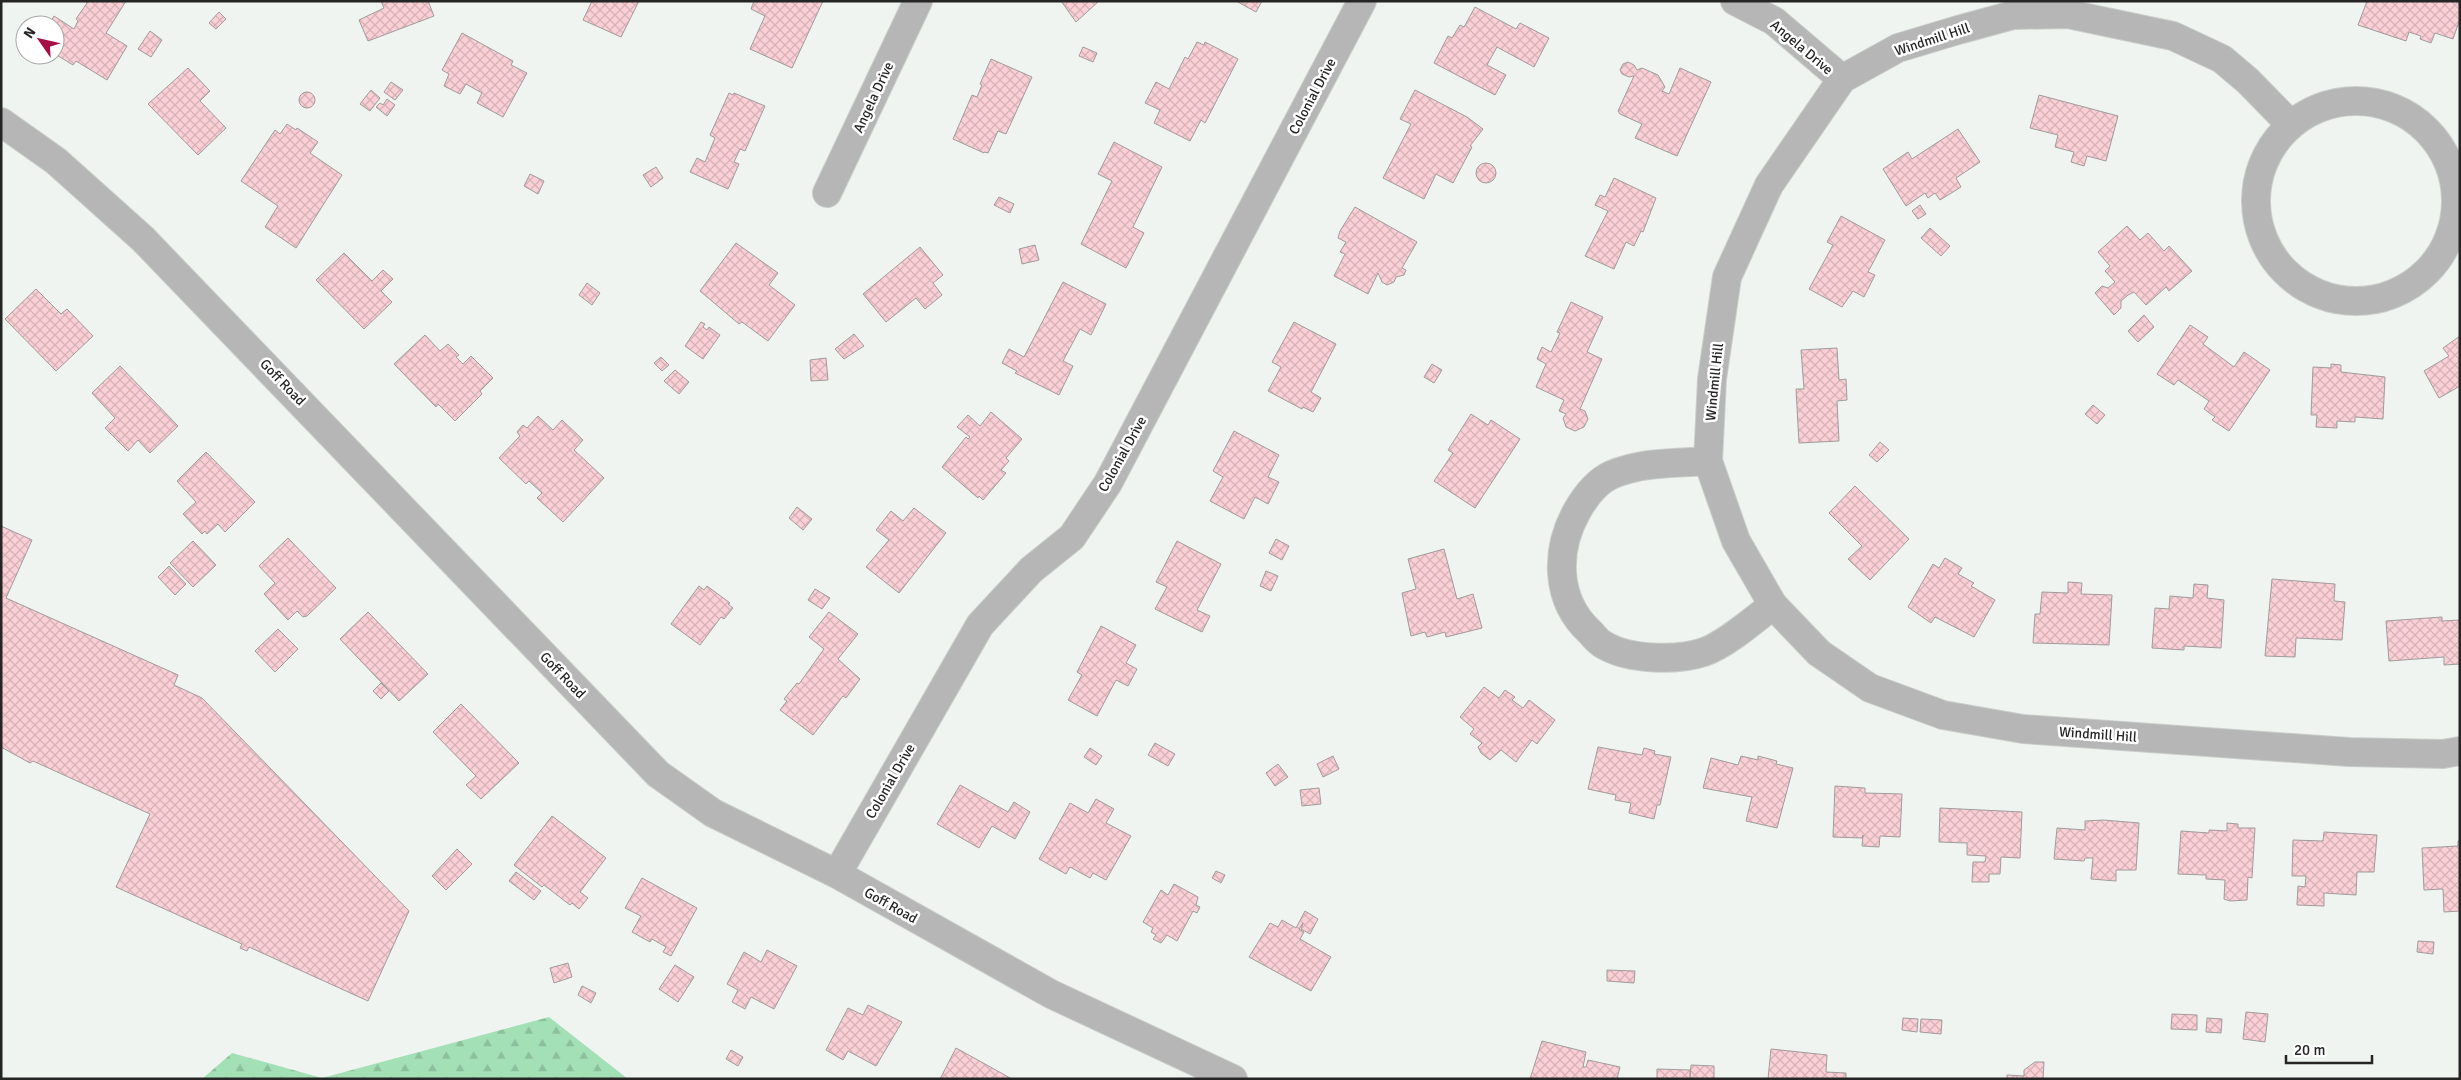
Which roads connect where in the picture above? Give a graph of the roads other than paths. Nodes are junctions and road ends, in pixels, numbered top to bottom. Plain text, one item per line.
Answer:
1 (918, 1) edge
2 (1362, 1) edge
3 (1735, 1) edge
4 (1842, 79) junction
5 (1, 122) edge
6 (2290, 124) junction
7 (828, 193) dead end
8 (1708, 461) junction
9 (1773, 605) junction
10 (2460, 751) edge
11 (837, 874) junction
12 (1233, 1079) edge

1 - 7 street, Angela Drive
2 - 11 street, Colonial Drive
3 - 4 street, Angela Drive
4 - 6 street, Windmill Hill
4 - 8 street, Windmill Hill
5 - 11 street, Goff Road
6 - 6 street
8 - 9 street, Windmill Hill
8 - 9 street
9 - 10 street, Windmill Hill
11 - 12 street, Goff Road

